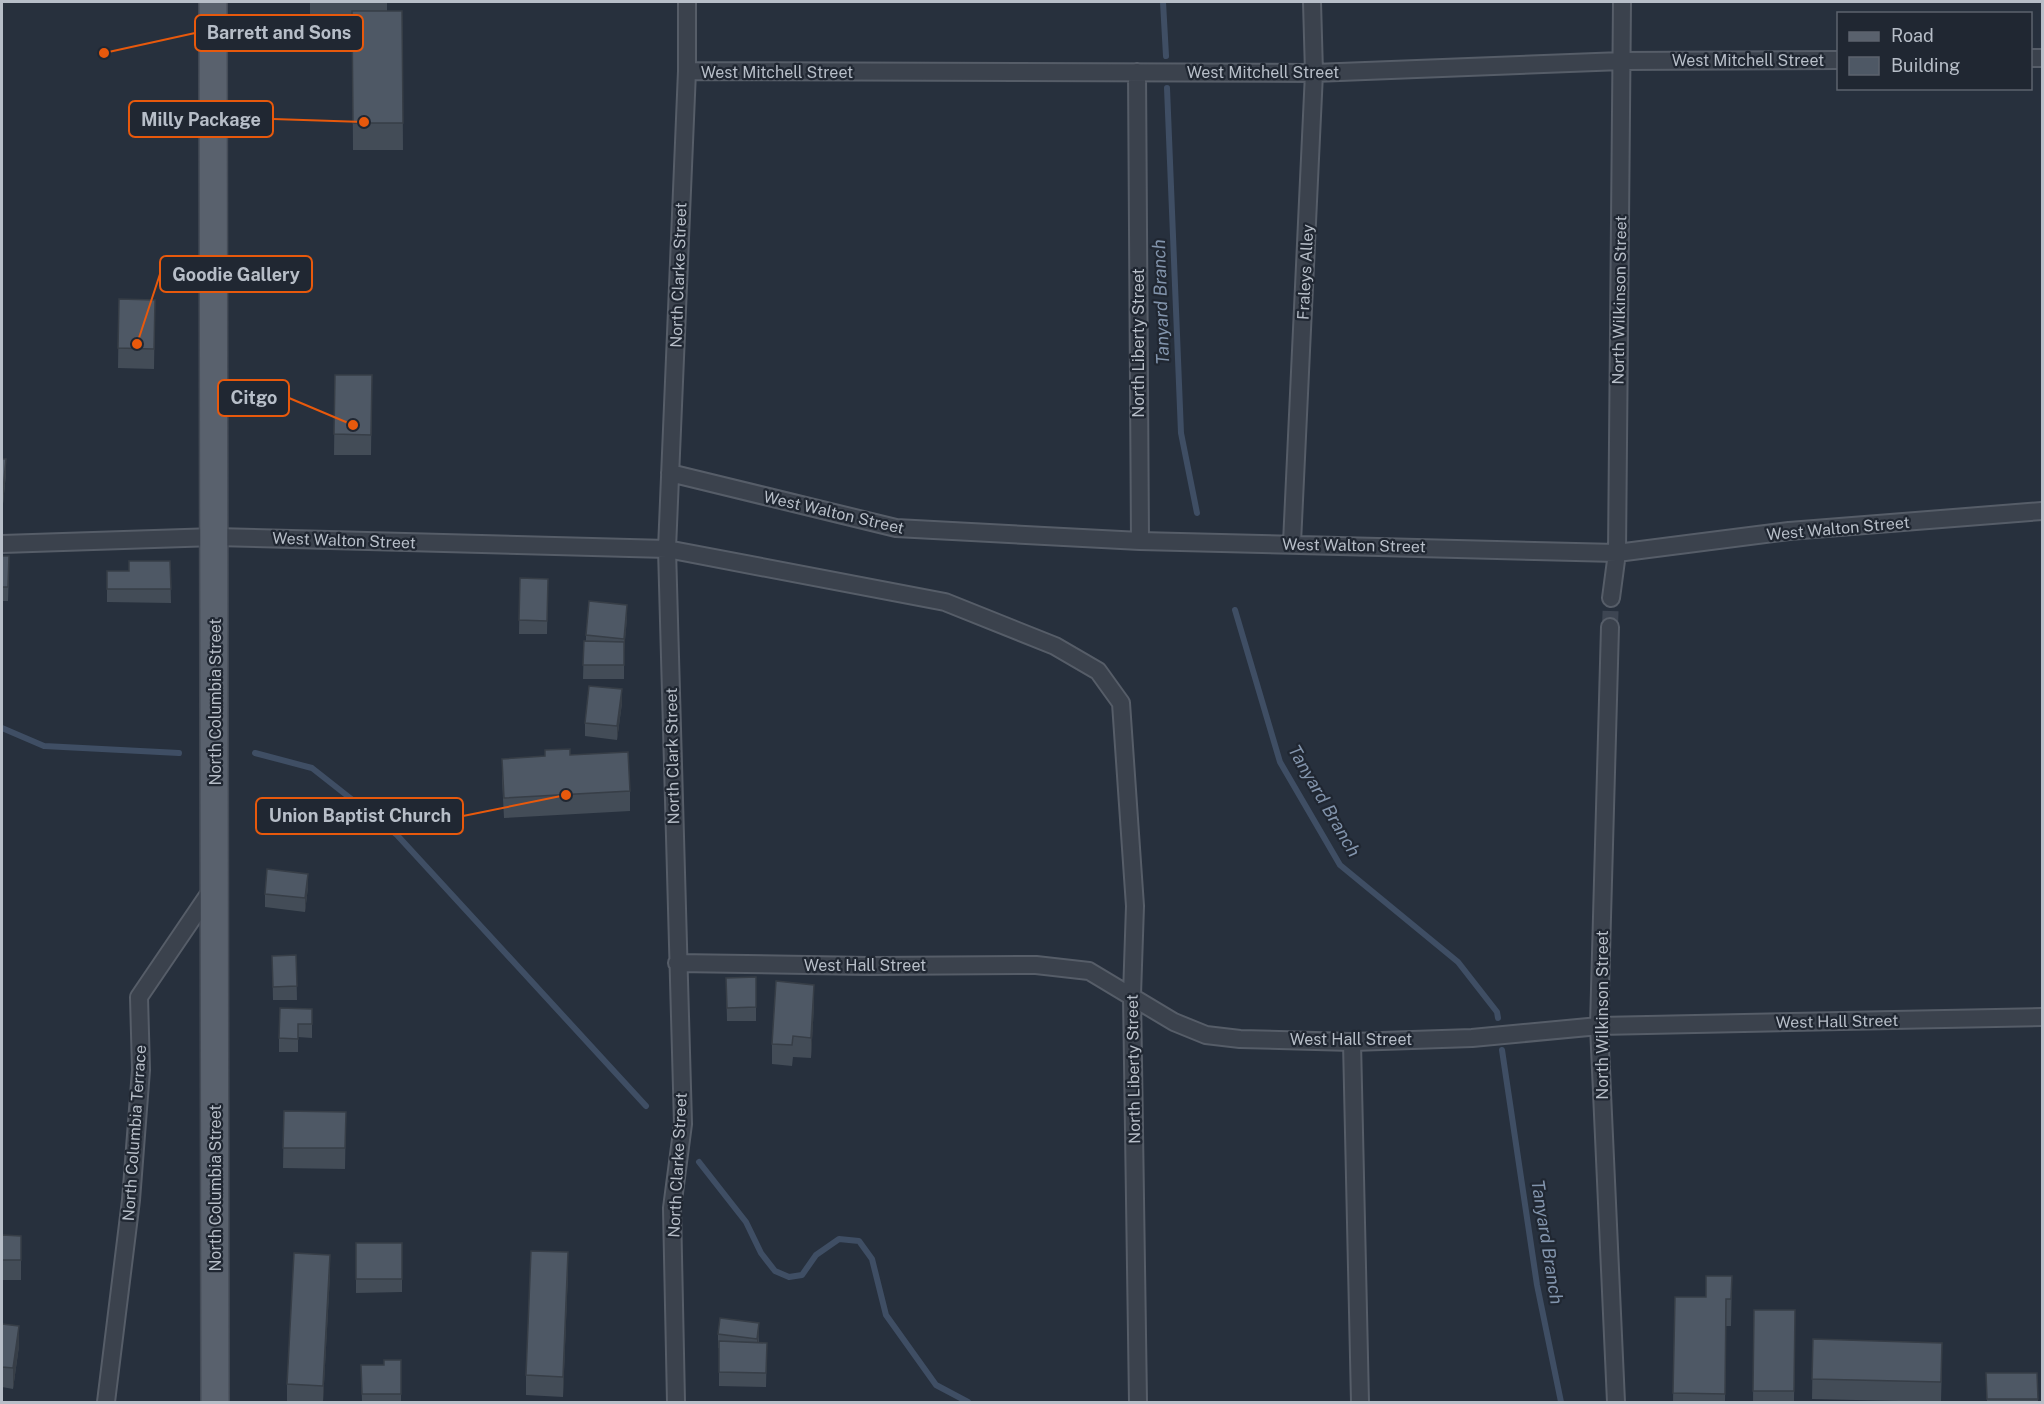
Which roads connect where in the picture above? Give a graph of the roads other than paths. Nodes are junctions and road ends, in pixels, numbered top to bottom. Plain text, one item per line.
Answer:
1 (213, 2) edge
2 (687, 2) edge
3 (1312, 2) edge
4 (1622, 2) edge
5 (1837, 60) edge
6 (1622, 61) junction
7 (687, 71) junction
8 (1137, 72) junction
9 (1314, 73) junction
10 (670, 474) junction
11 (2043, 511) edge
12 (215, 537) junction
13 (1140, 541) junction
14 (1292, 543) junction
15 (2, 544) edge
16 (667, 549) junction
17 (1617, 553) junction
18 (1611, 598) tunnel mouth
19 (1610, 627) tunnel mouth
20 (1125, 736) joint
21 (215, 886) junction
22 (677, 963) junction
23 (1132, 994) junction
24 (2043, 1017) edge
25 (1599, 1026) junction
26 (1352, 1042) junction
27 (106, 1402) edge
28 (214, 1402) edge
29 (676, 1402) edge
30 (1138, 1402) edge
31 (1360, 1402) edge
32 (1616, 1402) edge

1 - 12 main road, North Columbia Street
2 - 7 street, North Clarke Street
3 - 9 street, Fraleys Alley
4 - 6 street, North Wilkinson Street
5 - 6 street, West Mitchell Street
6 - 9 street, West Mitchell Street
6 - 17 street, North Wilkinson Street
7 - 8 street, West Mitchell Street
7 - 10 street, North Clarke Street
8 - 9 street, West Mitchell Street
8 - 13 street, North Liberty Street
9 - 14 street, Fraleys Alley
10 - 13 street, West Walton Street
10 - 16 street, North Clarke Street
11 - 17 street, West Walton Street
12 - 15 street, West Walton Street
12 - 16 street, West Walton Street
12 - 21 main road, North Columbia Street
13 - 14 street, West Walton Street
14 - 17 street, West Walton Street
16 - 20 street, West Walton Street
16 - 22 street, North Clark Street
17 - 18 street, North Wilkinson Street
19 - 25 street, North Wilkinson Street
20 - 23 street, North Liberty Street
21 - 27 street, North Columbia Terrace
21 - 28 main road, North Columbia Street
22 - 23 street, West Hall Street
22 - 29 street, North Clarke Street
23 - 26 street, West Hall Street
23 - 30 street, North Liberty Street
24 - 25 street, West Hall Street
25 - 26 street, West Hall Street
25 - 32 street, North Wilkinson Street
26 - 31 street

